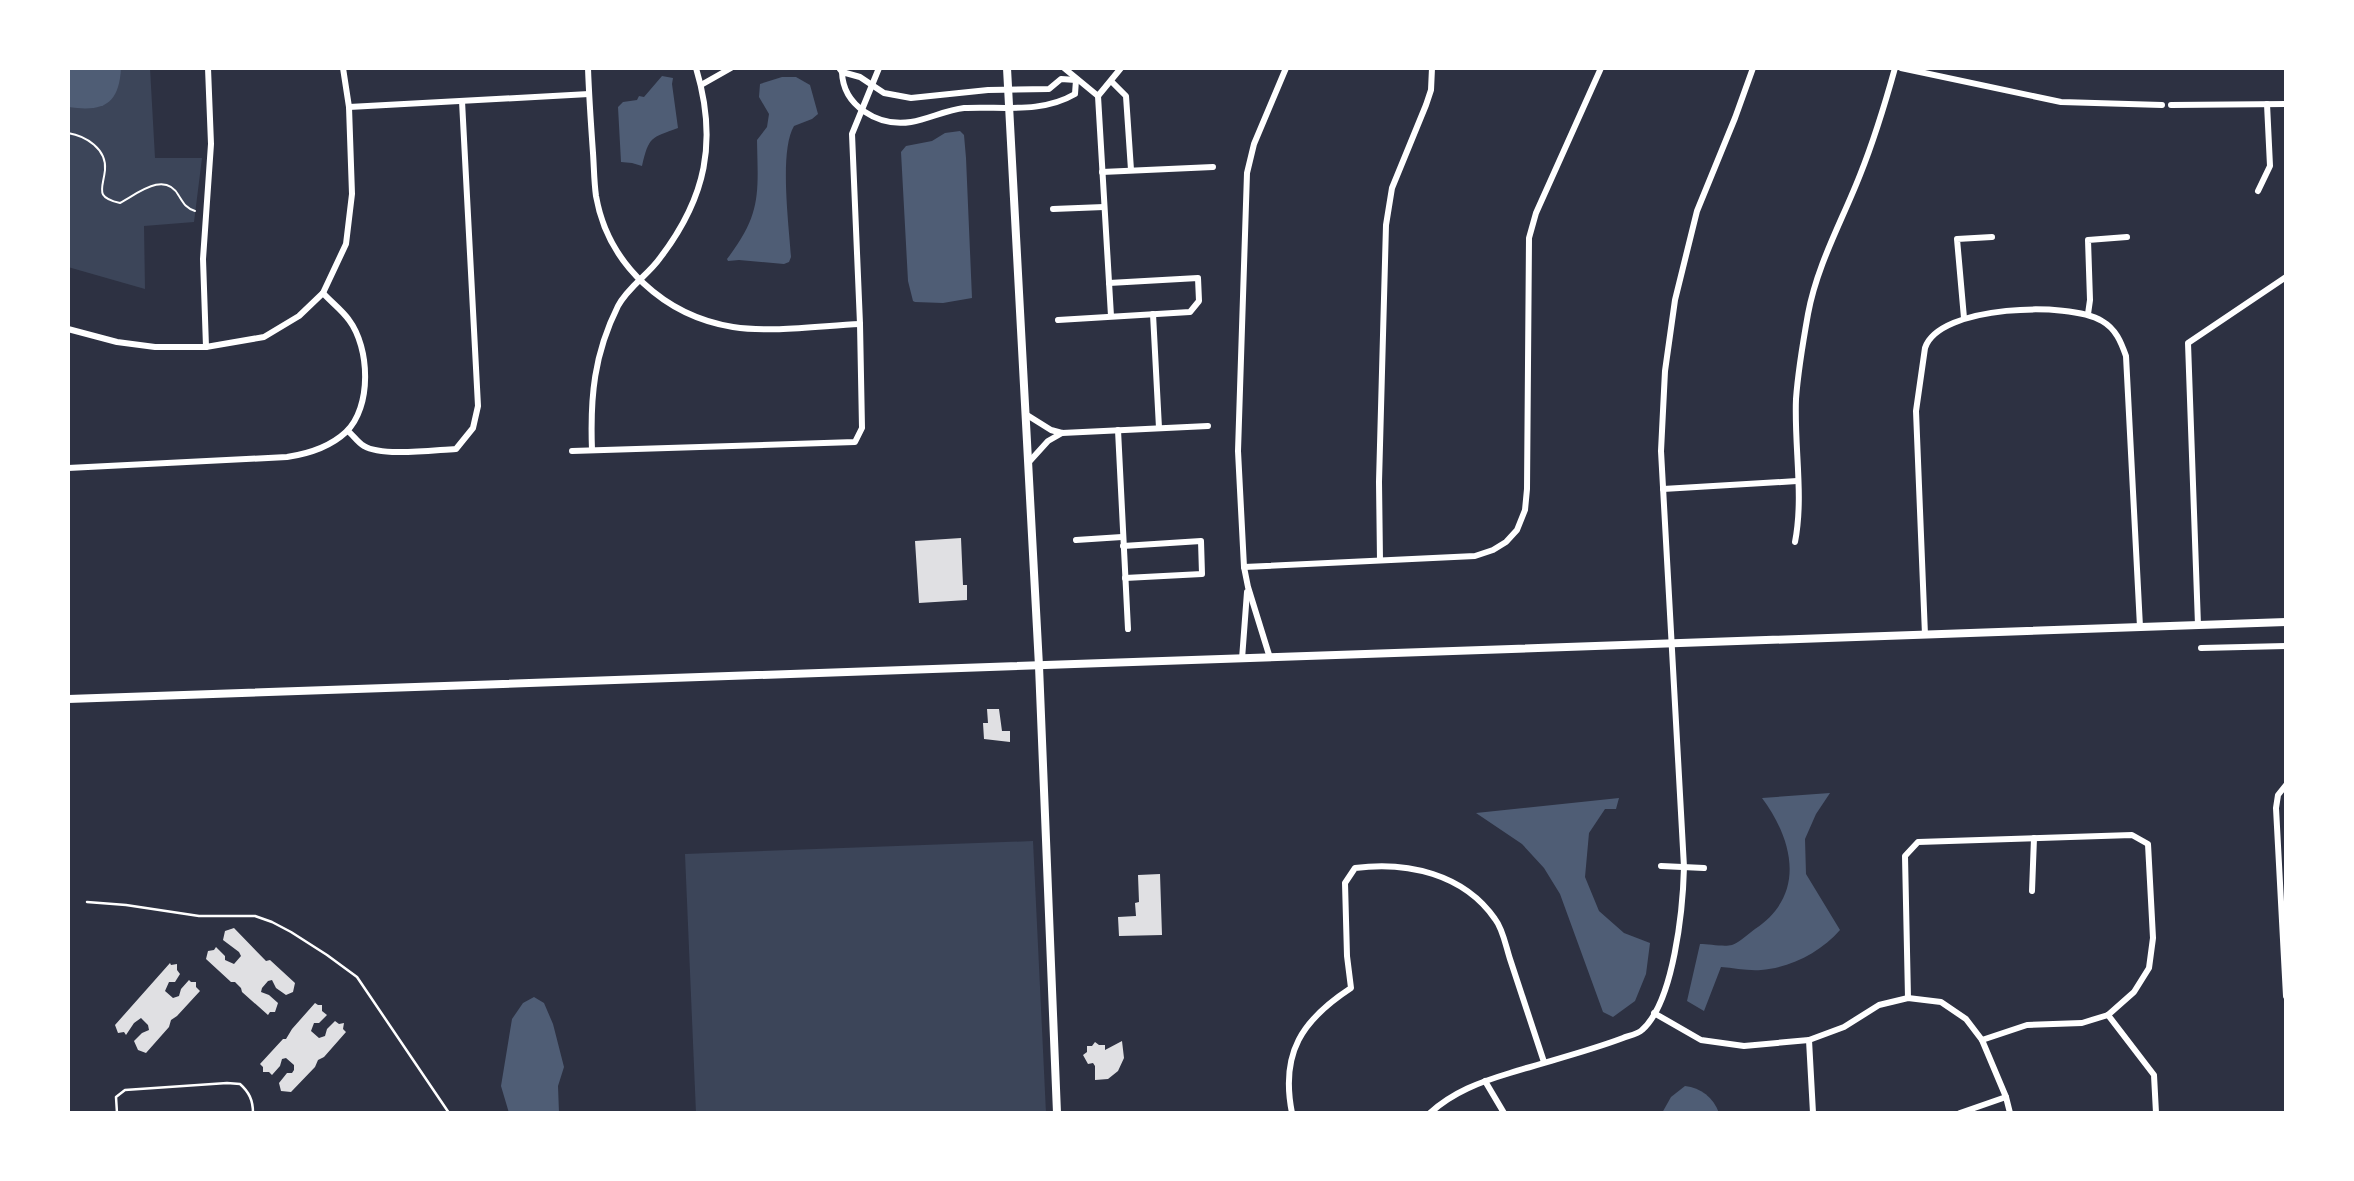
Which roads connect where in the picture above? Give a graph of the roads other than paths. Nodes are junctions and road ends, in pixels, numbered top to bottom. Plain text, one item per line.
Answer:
1 (208, 68) edge
2 (343, 68) edge
3 (588, 68) edge
4 (696, 68) edge
5 (731, 68) edge
6 (879, 68) edge
7 (1007, 68) edge
8 (1064, 68) edge
9 (1121, 68) edge
10 (1286, 68) edge
11 (1432, 68) edge
12 (1601, 68) edge
13 (1753, 68) edge
14 (1895, 68) edge
15 (1901, 68) edge
16 (840, 70) edge
17 (1076, 80) junction
18 (1111, 81) junction
19 (873, 84) junction
20 (701, 85) junction
21 (1008, 90) junction
22 (589, 94) junction
23 (1098, 96) junction
24 (462, 101) junction
25 (2267, 104) junction
26 (2286, 104) edge
27 (2162, 105) dead end
28 (2171, 105) dead end
29 (349, 107) junction
30 (1009, 109) junction
31 (860, 111) junction
32 (1213, 167) dead end
33 (1131, 170) junction
34 (1102, 172) junction
35 (2258, 191) dead end
36 (1104, 207) junction
37 (1053, 209) dead end
38 (1992, 237) dead end
39 (2127, 237) dead end
40 (2286, 277) edge
41 (640, 280) junction
42 (1109, 284) junction
43 (323, 293) junction
44 (1153, 314) junction
45 (2088, 314) junction
46 (1111, 316) junction
47 (1964, 318) junction
48 (1058, 320) dead end
49 (860, 324) junction
50 (68, 329) edge
51 (206, 347) junction
52 (1027, 415) junction
53 (1208, 426) dead end
54 (1159, 428) junction
55 (348, 430) junction
56 (1118, 430) junction
57 (1062, 433) junction
58 (592, 450) junction
59 (572, 451) dead end
60 (1030, 462) junction
61 (68, 468) edge
62 (1797, 481) junction
63 (1663, 489) junction
64 (1122, 537) junction
65 (1076, 540) dead end
66 (1795, 542) dead end
67 (1123, 546) junction
68 (1380, 560) junction
69 (1244, 567) junction
70 (1125, 578) junction
71 (1248, 587) junction
72 (2286, 622) edge
73 (2198, 625) junction
74 (2140, 628) junction
75 (1128, 629) dead end
76 (1925, 635) junction
77 (1670, 645) junction
78 (2286, 646) edge
79 (2201, 648) dead end
80 (1242, 659) junction
81 (1270, 659) junction
82 (1040, 666) junction
83 (68, 699) edge
84 (2285, 785) edge
85 (2034, 838) junction
86 (1661, 866) dead end
87 (1684, 867) junction
88 (1704, 868) dead end
89 (2032, 891) dead end
90 (87, 902) dead end
91 (2286, 996) edge
92 (1908, 998) junction
93 (1654, 1013) junction
94 (2108, 1015) junction
95 (1809, 1040) junction
96 (1982, 1040) junction
97 (1544, 1062) junction
98 (1485, 1081) junction
99 (2006, 1097) junction
100 (117, 1113) edge
101 (253, 1113) edge
102 (449, 1113) edge
103 (1057, 1113) edge
104 (1292, 1113) edge
105 (1430, 1113) edge
106 (1504, 1113) edge
107 (1813, 1113) edge
108 (1960, 1113) edge
109 (2010, 1113) edge
110 (2157, 1113) edge

1 - 51 street
2 - 29 street
3 - 22 street
4 - 20 street
5 - 20 street
6 - 19 street
7 - 21 main road
8 - 17 street
9 - 18 street
10 - 69 street
11 - 68 street
12 - 68 street
13 - 63 street
14 - 62 street
15 - 27 street
16 - 19 street
16 - 31 street
17 - 21 street
17 - 23 street
17 - 30 street
18 - 23 street
18 - 33 street
19 - 21 street
19 - 31 street
20 - 41 street
21 - 30 main road
22 - 24 street
22 - 41 street
23 - 34 street
24 - 29 street
24 - 55 street
25 - 26 street
25 - 28 street
25 - 35 street
29 - 43 street
30 - 31 street
30 - 52 main road
31 - 49 street
32 - 33 street
33 - 34 street
34 - 36 street
36 - 37 street
36 - 42 street
38 - 47 street
39 - 45 street
40 - 73 street
41 - 49 street
41 - 58 street
42 - 44 street
42 - 46 street
43 - 51 street
43 - 55 street
44 - 46 street
44 - 54 street
45 - 47 street
45 - 74 street
46 - 48 street
47 - 76 street
49 - 58 street
50 - 51 street
52 - 57 street
52 - 60 main road
53 - 54 street
54 - 56 street
55 - 61 street
56 - 57 street
56 - 64 street
57 - 60 street
58 - 59 street
60 - 82 main road
62 - 63 street
62 - 66 street
63 - 77 street
64 - 65 street
64 - 67 street
67 - 70 street
67 - 70 street
68 - 69 street
69 - 71 street
70 - 75 street
71 - 80 street
71 - 81 street
72 - 73 main road
73 - 74 main road
74 - 76 main road
76 - 77 main road
77 - 81 main road
77 - 87 street
78 - 79 street
80 - 81 main road
80 - 82 main road
82 - 83 main road
82 - 103 main road
84 - 91 street
85 - 89 street
85 - 92 street
85 - 94 street
86 - 87 street
87 - 88 street
87 - 93 street
90 - 102 lane
92 - 95 street
92 - 96 street
93 - 95 street
93 - 97 street
94 - 96 street
94 - 110 street
95 - 107 street
96 - 99 street
97 - 98 street
97 - 104 street
98 - 105 street
98 - 106 street
99 - 108 street
99 - 109 street
100 - 101 lane

